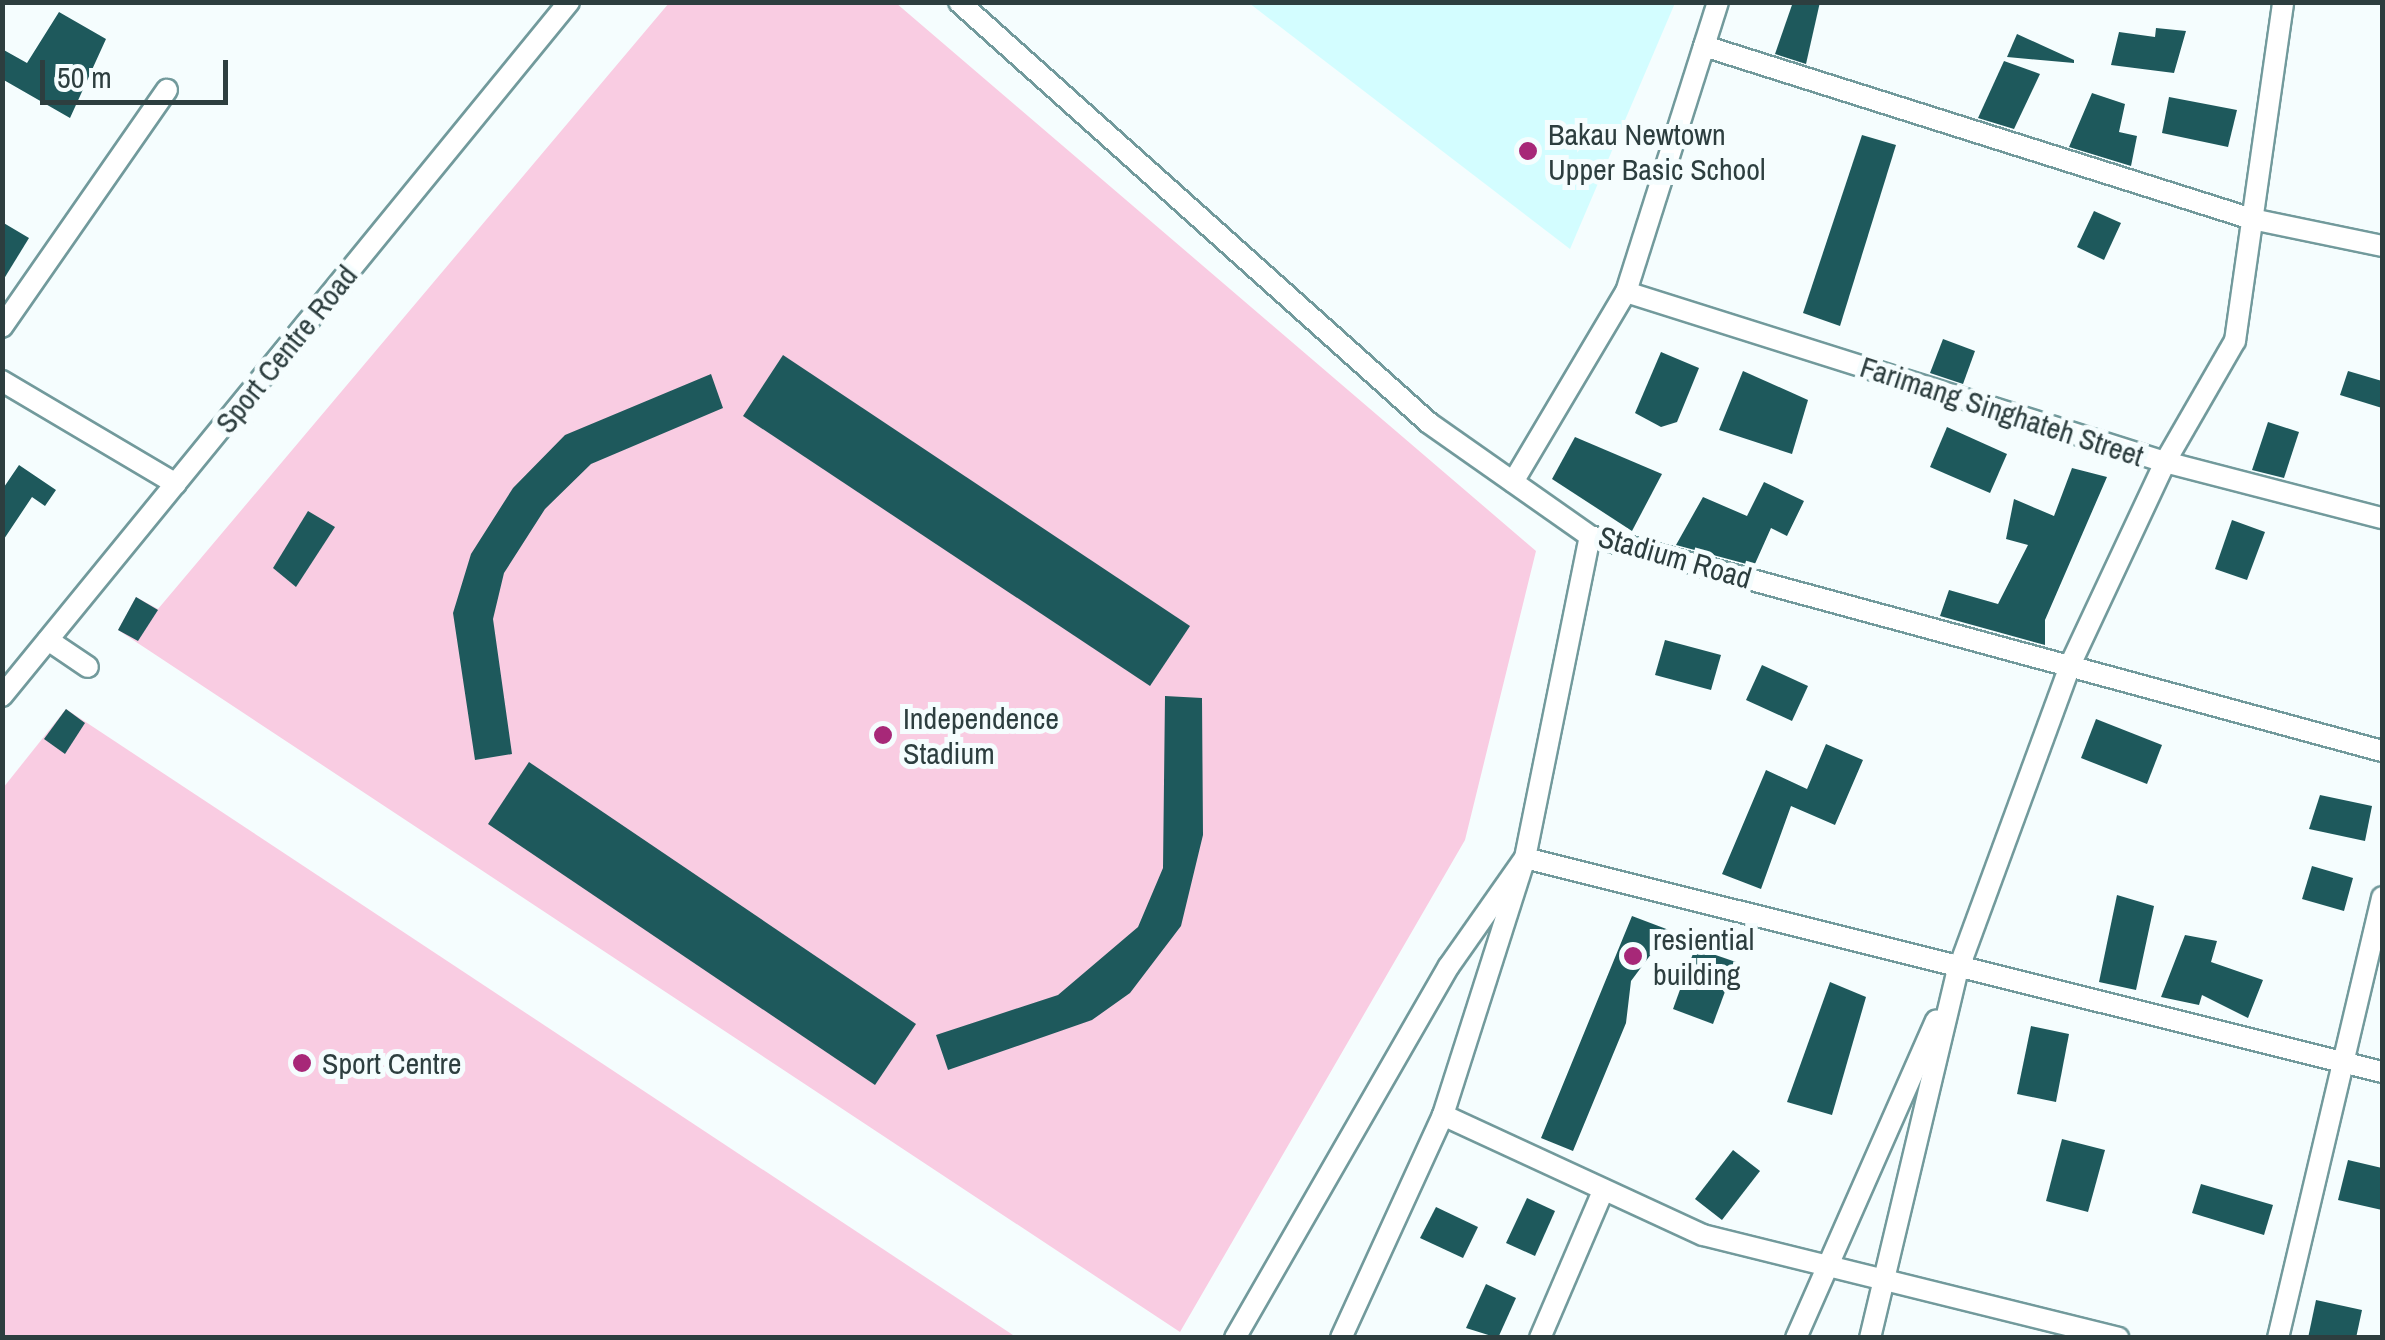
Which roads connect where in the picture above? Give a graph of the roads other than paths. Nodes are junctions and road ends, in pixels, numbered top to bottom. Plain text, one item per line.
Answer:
1 (568, 2) edge
2 (960, 2) edge
3 (1718, 2) edge
4 (2283, 2) edge
5 (1704, 46) junction
6 (167, 90) dead end
7 (2252, 219) junction
8 (2382, 246) edge
9 (1626, 292) junction
10 (2, 327) edge
11 (2, 381) edge
12 (2165, 462) junction
13 (1513, 482) junction
14 (176, 484) junction
15 (2382, 518) edge
16 (1590, 536) junction
17 (48, 640) junction
18 (2071, 663) junction
19 (88, 667) dead end
20 (2, 696) edge
21 (2382, 752) edge
22 (1525, 858) junction
23 (2382, 897) edge
24 (1956, 973) junction
25 (2343, 1063) junction
26 (2382, 1072) edge
27 (1444, 1115) junction
28 (1602, 1194) junction
29 (1828, 1264) junction
30 (1884, 1278) junction
31 (1235, 1338) edge
32 (1341, 1338) edge
33 (1540, 1338) edge
34 (1796, 1338) edge
35 (1870, 1338) edge
36 (2118, 1338) edge
37 (2278, 1338) edge

1 - 14 street, Sport Centre Road
2 - 13 street, Stadium Road
3 - 5 street
4 - 7 street
5 - 7 street
5 - 9 street
6 - 10 street
7 - 8 street
7 - 12 street
9 - 12 street, Farimang Singhateh Street
9 - 13 street
11 - 14 street
12 - 15 street, Farimang Singhateh Street
12 - 18 street
13 - 16 street, Stadium Road
14 - 17 street, Sport Centre Road
16 - 18 street, Stadium Road
16 - 22 street
17 - 19 street
17 - 20 street, Sport Centre Road
18 - 21 street, Stadium Road
18 - 24 street
22 - 24 street
22 - 27 street
22 - 31 street
23 - 25 street
24 - 25 street
24 - 29 street
24 - 30 street
25 - 26 street
25 - 37 street
27 - 28 street
27 - 32 street
28 - 29 street
28 - 33 street
29 - 30 street
29 - 34 street
30 - 35 street
30 - 36 street

